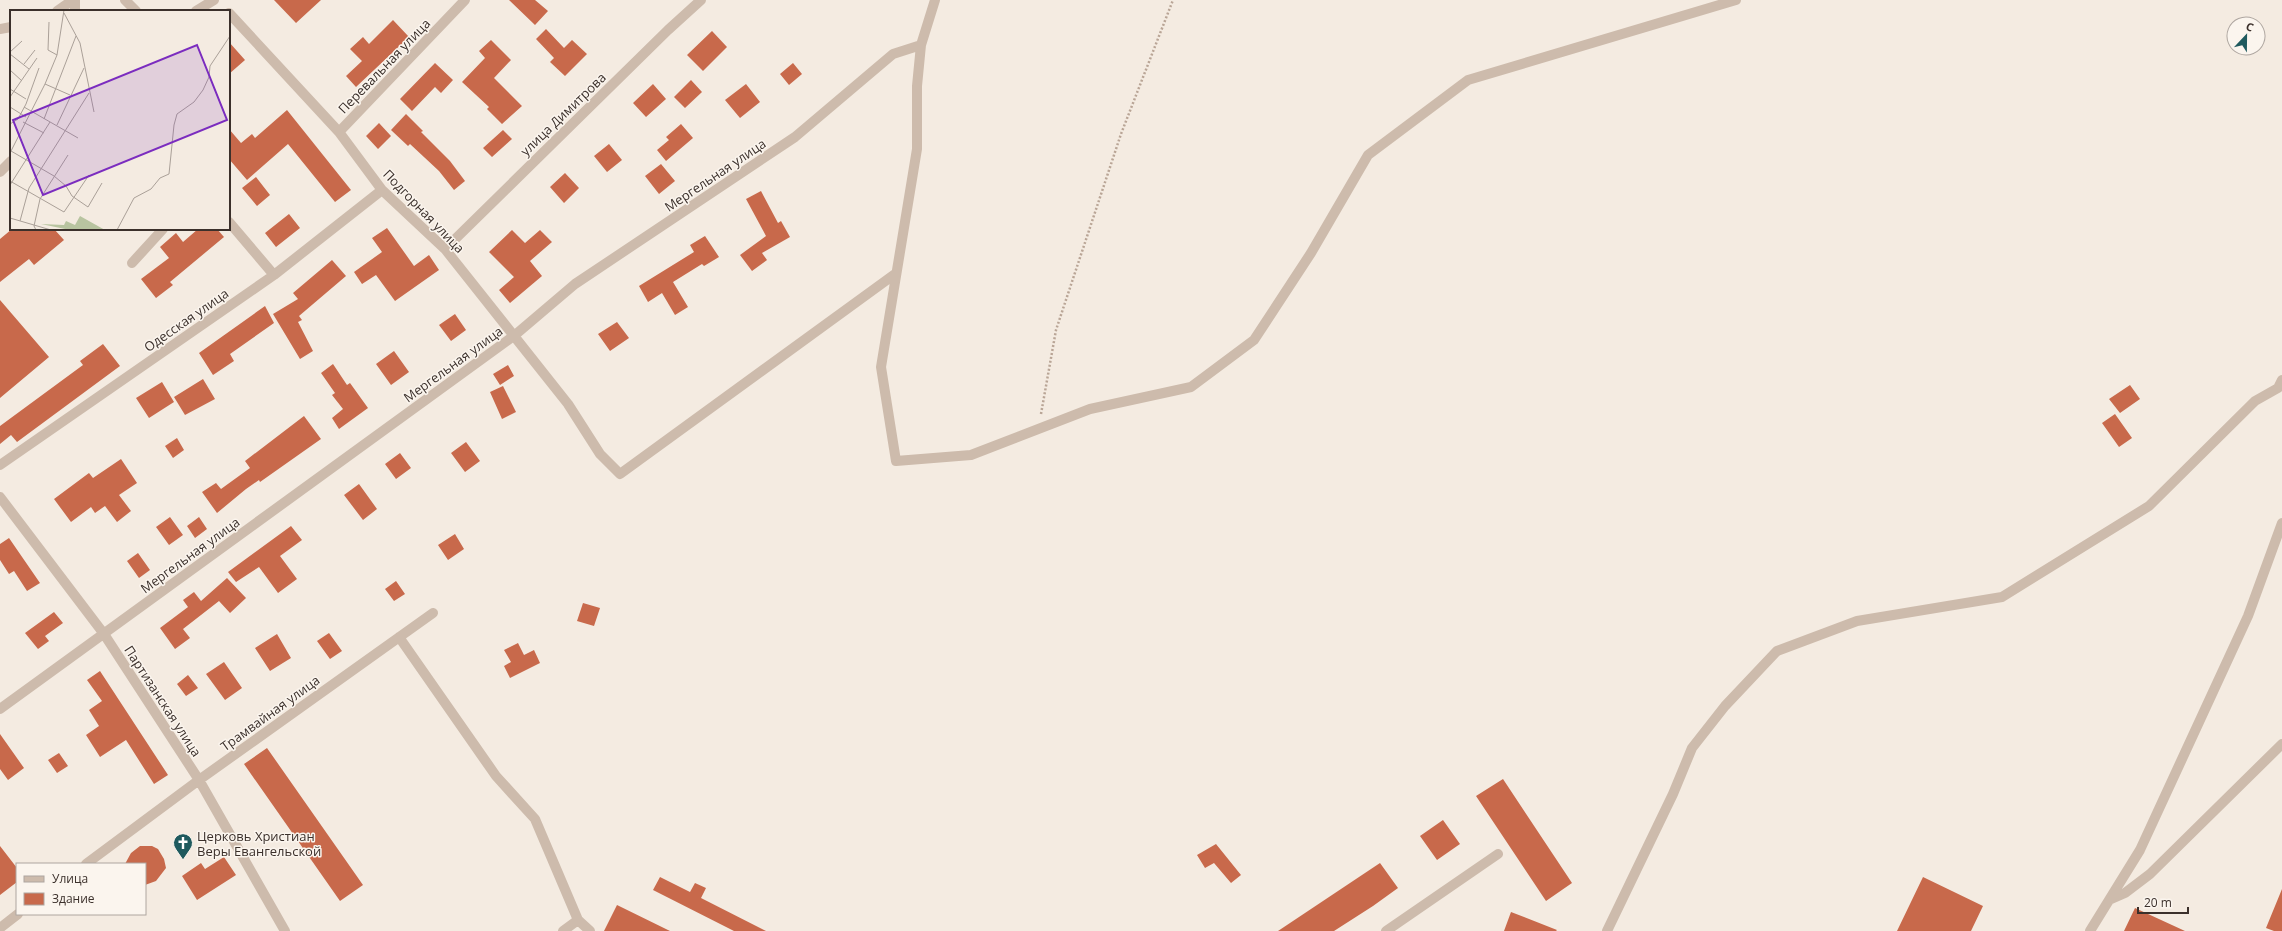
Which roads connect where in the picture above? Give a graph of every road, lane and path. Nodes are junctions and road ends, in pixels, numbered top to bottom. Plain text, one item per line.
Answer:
1 (74, 0) edge
2 (125, 0) edge
3 (214, 0) edge
4 (218, 0) edge
5 (465, 0) edge
6 (701, 0) edge
7 (935, 0) edge
8 (1173, 0) edge
9 (1736, 0) edge
10 (59, 10) edge
11 (75, 10) edge
12 (135, 10) edge
13 (198, 10) edge
14 (226, 10) edge
15 (230, 14) edge
16 (10, 27) edge
17 (0, 29) edge
18 (921, 46) junction
19 (339, 132) junction
20 (10, 162) edge
21 (0, 172) edge
22 (382, 190) junction
23 (230, 223) edge
24 (162, 230) edge
25 (445, 249) junction
26 (132, 263) dead end
27 (895, 274) junction
28 (274, 275) junction
29 (515, 335) junction
30 (2281, 386) edge
31 (1038, 429) junction
32 (0, 465) edge
33 (0, 497) edge
34 (2282, 523) edge
35 (433, 613) dead end
36 (104, 634) junction
37 (399, 637) junction
38 (0, 709) edge
39 (2282, 744) edge
40 (199, 780) junction
41 (1498, 854) dead end
42 (87, 863) edge
43 (2109, 900) junction
44 (17, 915) edge
45 (578, 920) junction
46 (0, 928) edge
47 (286, 931) edge
48 (563, 931) edge
49 (590, 931) edge
50 (1386, 931) edge
51 (1607, 931) edge
52 (2090, 931) edge

1 - 10 street
1 - 11 street
2 - 12 street
3 - 13 street
4 - 14 street, Подгорная улица
5 - 19 street, Перевальная улица
6 - 25 street, улица Димитрова
7 - 18 street
8 - 31 path
9 - 31 street
15 - 19 street, Подгорная улица
16 - 17 street
18 - 27 street
18 - 29 street, Мергельная улица
19 - 22 street, Подгорная улица
20 - 21 street
22 - 25 street, Подгорная улица
22 - 28 street, Одесская улица
23 - 28 street
24 - 26 street
25 - 29 street, Подгорная улица
27 - 29 street, Подгорная улица
27 - 31 street
28 - 32 street, Одесская улица
29 - 36 street, Мергельная улица
30 - 51 street
33 - 36 street, Партизанская улица
34 - 43 street
35 - 37 street, Трамвайная улица
36 - 38 street, Мергельная улица
36 - 40 street, Партизанская улица
37 - 40 street, Трамвайная улица
37 - 45 street
39 - 43 street
40 - 42 street, Трамвайная улица
40 - 47 street, Партизанская улица
41 - 50 street
43 - 52 street
44 - 46 street
45 - 48 street
45 - 49 street

